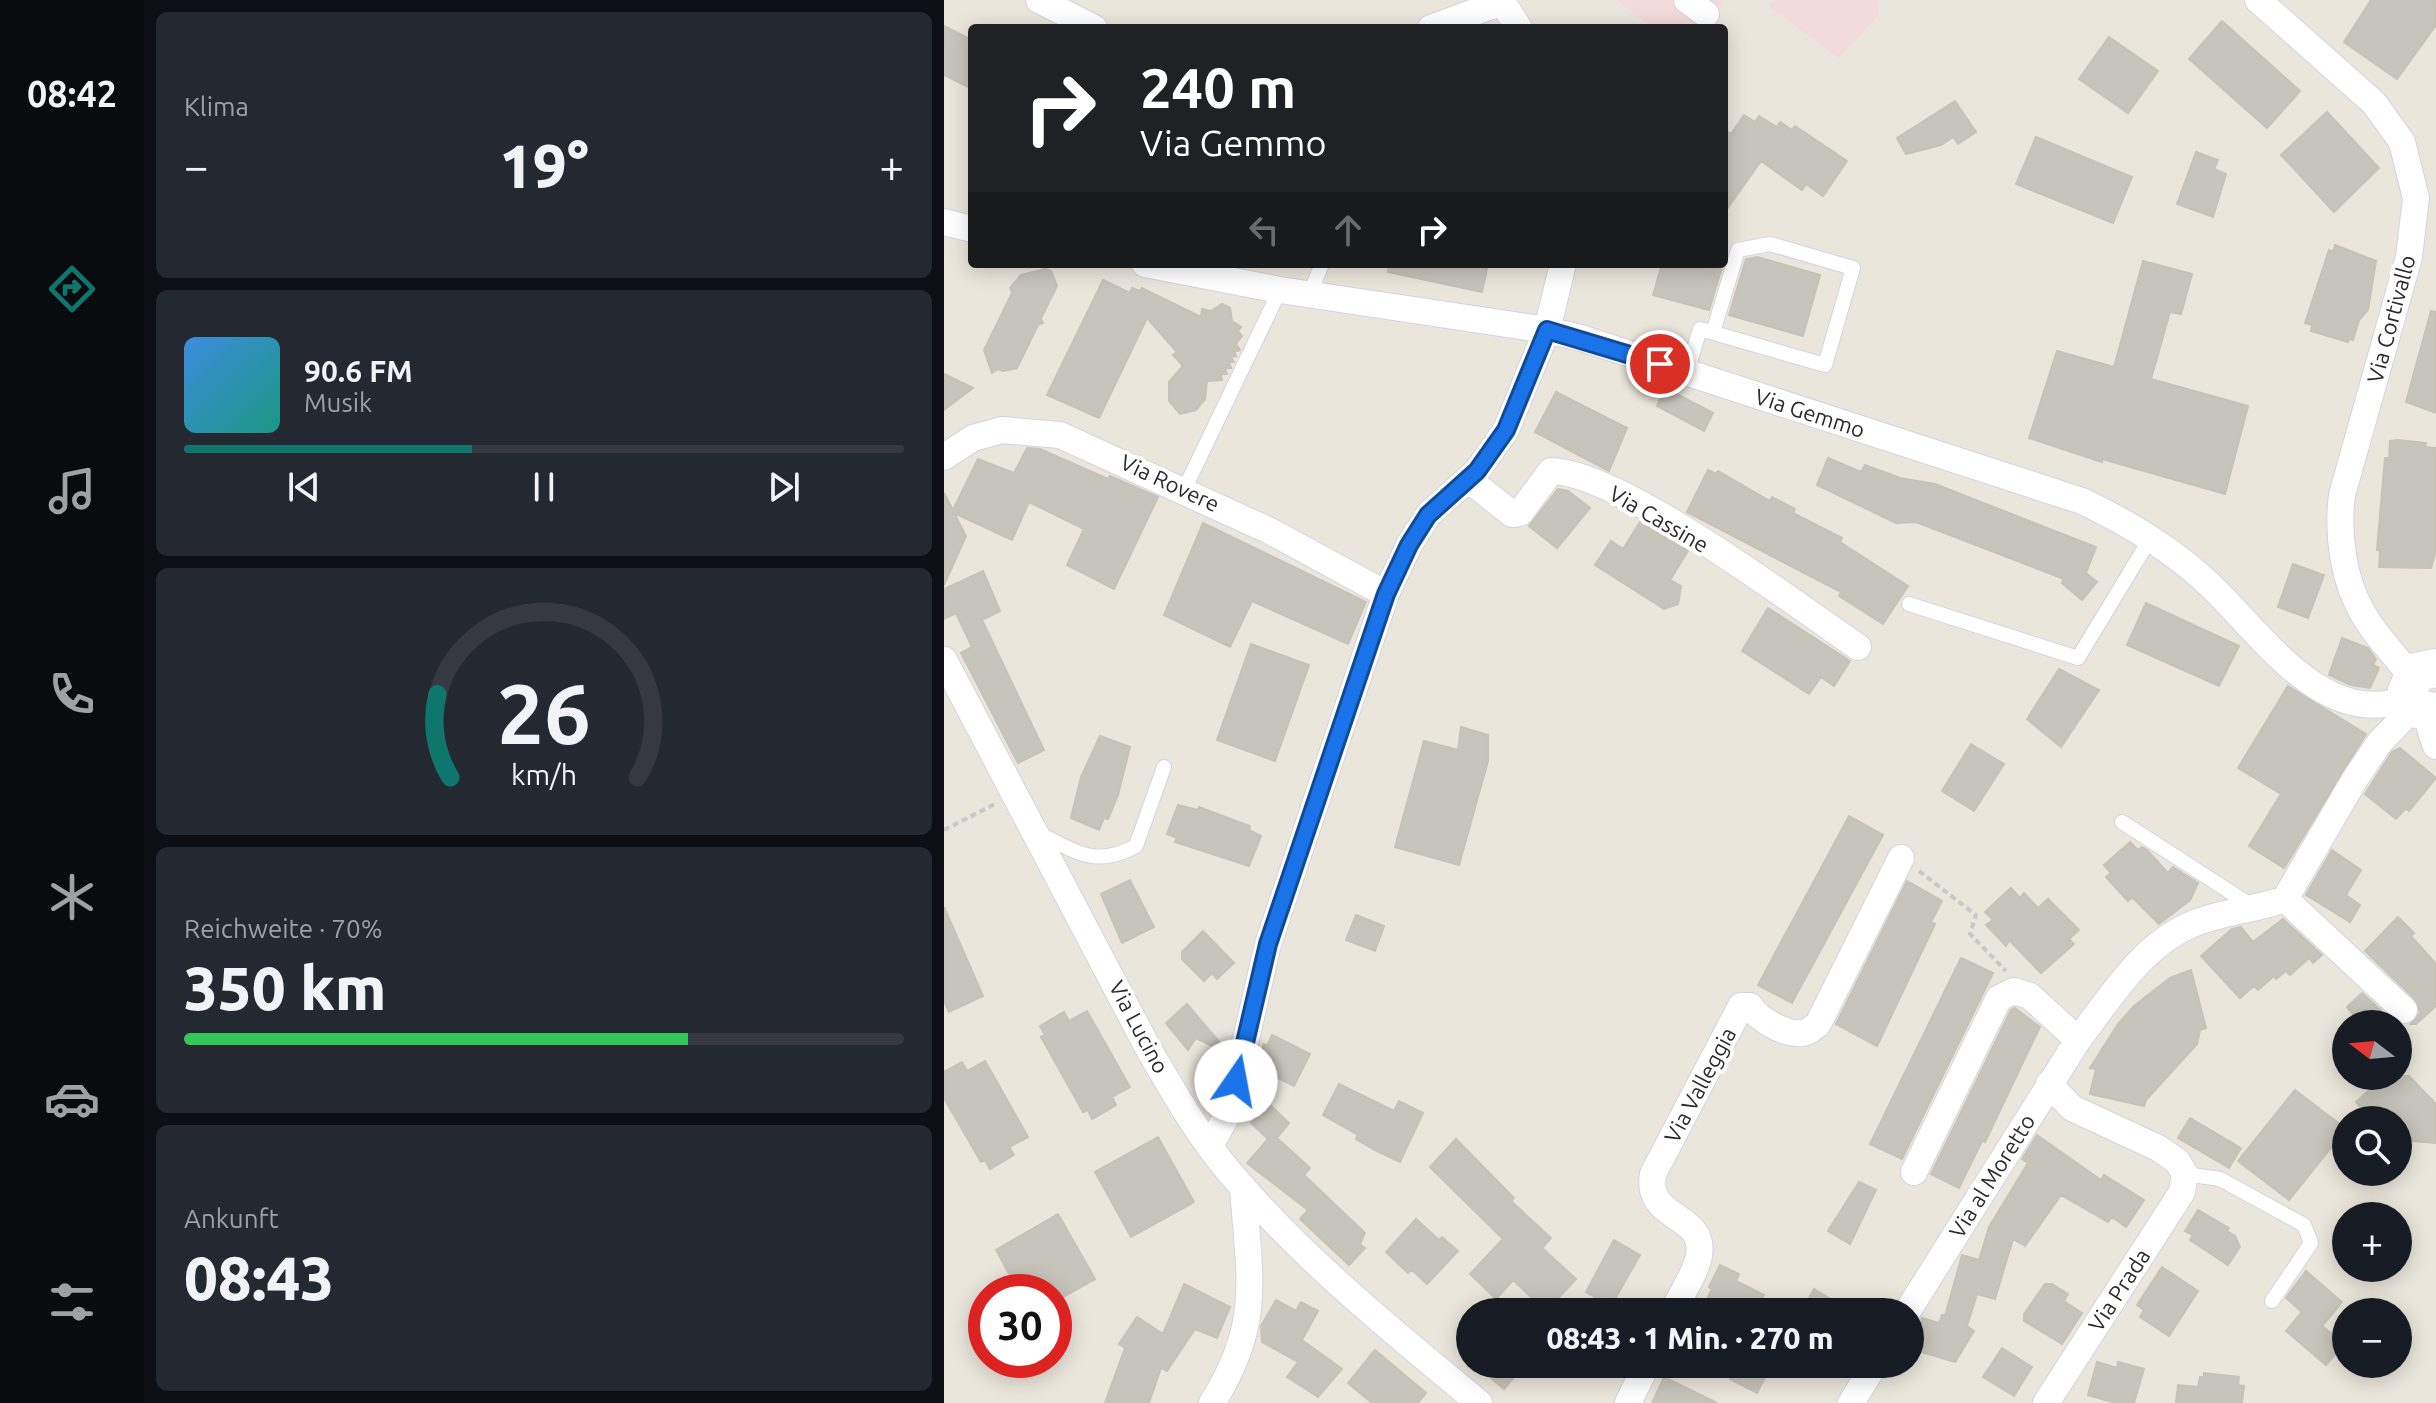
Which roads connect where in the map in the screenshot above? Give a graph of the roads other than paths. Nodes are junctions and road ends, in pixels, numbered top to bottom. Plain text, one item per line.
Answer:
1 (1039, 0) edge
2 (2258, 0) edge
3 (1501, 1) edge
4 (1086, 24) edge
5 (1441, 24) edge
6 (1516, 24) edge
7 (944, 222) edge
8 (968, 228) edge
9 (1166, 268) edge
10 (1320, 268) edge
11 (1562, 268) edge
12 (1280, 290) junction
13 (1310, 293) junction
14 (1547, 330) junction
15 (1713, 332) junction
16 (1687, 372) junction
17 (944, 457) edge
18 (1468, 479) junction
19 (1184, 490) junction
20 (2150, 539) junction
21 (1386, 594) junction
22 (1909, 604) dead end
23 (1858, 647) dead end
24 (944, 660) edge
25 (2424, 703) edge
26 (1164, 767) dead end
27 (2122, 822) dead end
28 (1038, 833) junction
29 (1901, 858) road end
30 (2285, 899) junction
31 (2255, 908) junction
32 (2404, 1010) dead end
33 (2078, 1040) junction
34 (2049, 1084) junction
35 (1211, 1144) junction
36 (1914, 1172) dead end
37 (2185, 1174) junction
38 (1243, 1187) junction
39 (1680, 1298) edge
40 (1916, 1298) edge
41 (2272, 1301) dead end
42 (1640, 1378) edge
43 (1866, 1378) edge
44 (1212, 1403) edge
45 (1479, 1403) edge
46 (1628, 1403) edge
47 (1851, 1403) edge
48 (2046, 1403) edge

1 - 4 street
2 - 25 street, Via Cortivallo
3 - 5 street
3 - 6 street
7 - 8 street
9 - 12 street, Via Gemmo
10 - 13 lane
11 - 14 street
12 - 13 street, Via Gemmo
12 - 19 lane
13 - 14 street, Via Gemmo
14 - 16 street, Via Gemmo
14 - 18 street
15 - 15 lane
15 - 16 lane
16 - 20 street, Via Gemmo
17 - 19 street, Via Rovere
18 - 21 street
18 - 23 street, Via Cassine
19 - 21 street, Via Rovere
20 - 22 lane
20 - 25 street, Via Gemmo
21 - 35 street
24 - 28 street, Via Lucino
25 - 30 street
26 - 28 lane
27 - 31 lane
28 - 35 street, Via Lucino
29 - 39 street, Via Valleggia
30 - 31 street, Via al Moretto
30 - 32 street
31 - 33 street, Via al Moretto
33 - 34 street, Via al Moretto
33 - 36 street
34 - 37 street
34 - 40 street, Via al Moretto
35 - 38 street, Via Lucino
37 - 41 lane
37 - 48 street, Via Prada
38 - 44 street
38 - 45 street, Via Lucino
42 - 46 street
43 - 47 street

